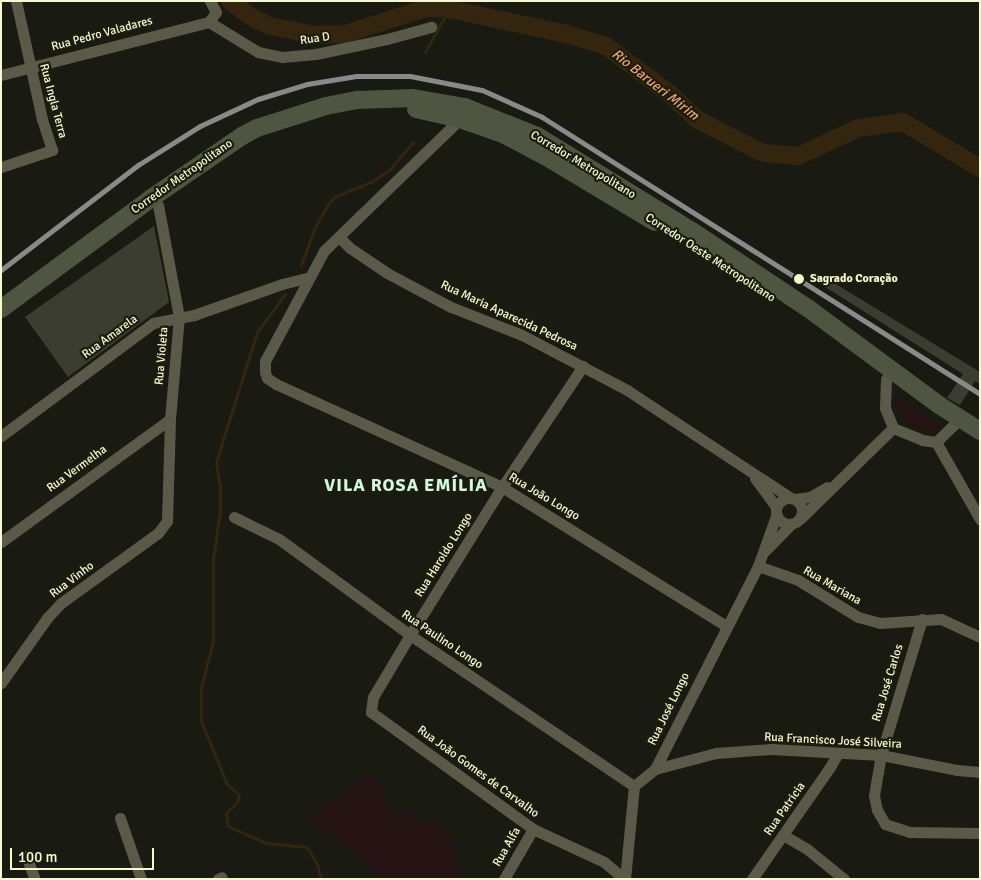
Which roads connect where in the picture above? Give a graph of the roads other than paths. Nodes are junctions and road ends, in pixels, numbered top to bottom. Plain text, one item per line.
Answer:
1 (16, 1) edge
2 (210, 1) edge
3 (209, 22) junction
4 (431, 27) dead end
5 (30, 67) junction
6 (1, 75) edge
7 (460, 119) junction
8 (532, 134) junction
9 (1, 167) edge
10 (158, 205) junction
11 (339, 237) junction
12 (310, 277) junction
13 (1, 309) edge
14 (179, 317) junction
15 (1, 318) edge
16 (583, 366) junction
17 (886, 379) junction
18 (910, 383) junction
19 (170, 419) junction
20 (956, 423) junction
21 (893, 428) junction
22 (980, 431) edge
23 (1, 436) edge
24 (936, 442) junction
25 (980, 443) edge
26 (745, 468) junction
27 (837, 481) junction
28 (502, 487) junction
29 (793, 499) junction
30 (168, 511) joint
31 (776, 511) junction
32 (234, 517) dead end
33 (801, 518) junction
34 (980, 518) edge
35 (790, 525) junction
36 (1, 542) edge
37 (762, 554) junction
38 (758, 566) junction
39 (922, 619) junction
40 (726, 626) junction
41 (410, 635) junction
42 (980, 638) edge
43 (1, 683) edge
44 (371, 712) joint
45 (838, 753) junction
46 (881, 755) junction
47 (655, 769) junction
48 (980, 772) edge
49 (634, 786) junction
50 (120, 818) dead end
51 (533, 829) junction
52 (980, 833) edge
53 (783, 835) junction
54 (26, 856) dead end
55 (843, 878) edge
56 (35, 879) edge
57 (141, 879) edge
58 (504, 879) edge
59 (624, 879) edge
60 (752, 879) edge

1 - 5 street, Rua Ingla Terra
2 - 3 street
3 - 4 street, Rua D
3 - 5 street, Rua Pedro Valadares
5 - 6 street, Rua Pedro Valadares
5 - 9 street, Rua Ingla Terra
7 - 8 main road
7 - 10 main road, Corredor Oeste Metropolitano
7 - 11 street
7 - 17 main road, Corredor Oeste Metropolitano
8 - 13 main road, Corredor Metropolitano
8 - 18 main road, Corredor Metropolitano
10 - 14 street, Rua Violeta
10 - 15 main road, Corredor Oeste Metropolitano
11 - 12 street
11 - 16 street, Rua Maria Aparecida Pedrosa
12 - 14 street, Rua Amarela
12 - 28 street, Rua João Longo
14 - 19 street, Rua Violeta
14 - 23 street, Rua Amarela
16 - 26 street, Rua Maria Aparecida Pedrosa
16 - 28 street, Rua Haroldo Longo
17 - 18 main road
17 - 20 main road, Corredor Oeste Metropolitano
17 - 21 street
18 - 20 main road, Corredor Metropolitano
19 - 30 street, Rua Violeta
19 - 36 street, Rua Vermelha
20 - 22 main road, Corredor Metropolitano
20 - 24 street
20 - 25 main road, Corredor Oeste Metropolitano
21 - 24 street
21 - 27 street, Rua José Longo
24 - 34 street
26 - 29 street, Rua Maria Aparecida Pedrosa
26 - 31 street, Rua Maria Aparecida Pedrosa
27 - 29 street, Rua José Longo
27 - 33 street, Rua José Longo
28 - 40 street, Rua João Longo
28 - 41 street, Rua Haroldo Longo
29 - 31 street, Rua José Longo
29 - 33 street
30 - 43 street, Rua Vinho
31 - 35 street
31 - 37 street, Rua José Longo
32 - 41 street, Rua Paulino Longo
33 - 35 street, Rua José Longo
35 - 37 street, Rua José Longo
37 - 38 street, Rua José Longo
38 - 39 street, Rua Mariana
38 - 40 street, Rua José Longo
39 - 42 street, Rua Mariana
39 - 46 street, Rua José Carlos
40 - 47 street, Rua José Longo
41 - 44 street, Rua Haroldo Longo
41 - 49 street, Rua Paulino Longo
44 - 51 street, Rua João Gomes de Carvalho
45 - 46 street, Rua Francisco José Silveira
45 - 47 street, Rua Francisco José Silveira
45 - 53 street, Rua Patricia
46 - 48 street, Rua Francisco José Silveira
46 - 52 street, Rua José Carlos
47 - 49 street, Rua José Longo
49 - 59 street
50 - 57 street
51 - 58 street, Rua Alfa
51 - 59 street, Rua João Gomes de Carvalho
53 - 55 street
53 - 60 street, Rua Patricia
54 - 56 street

